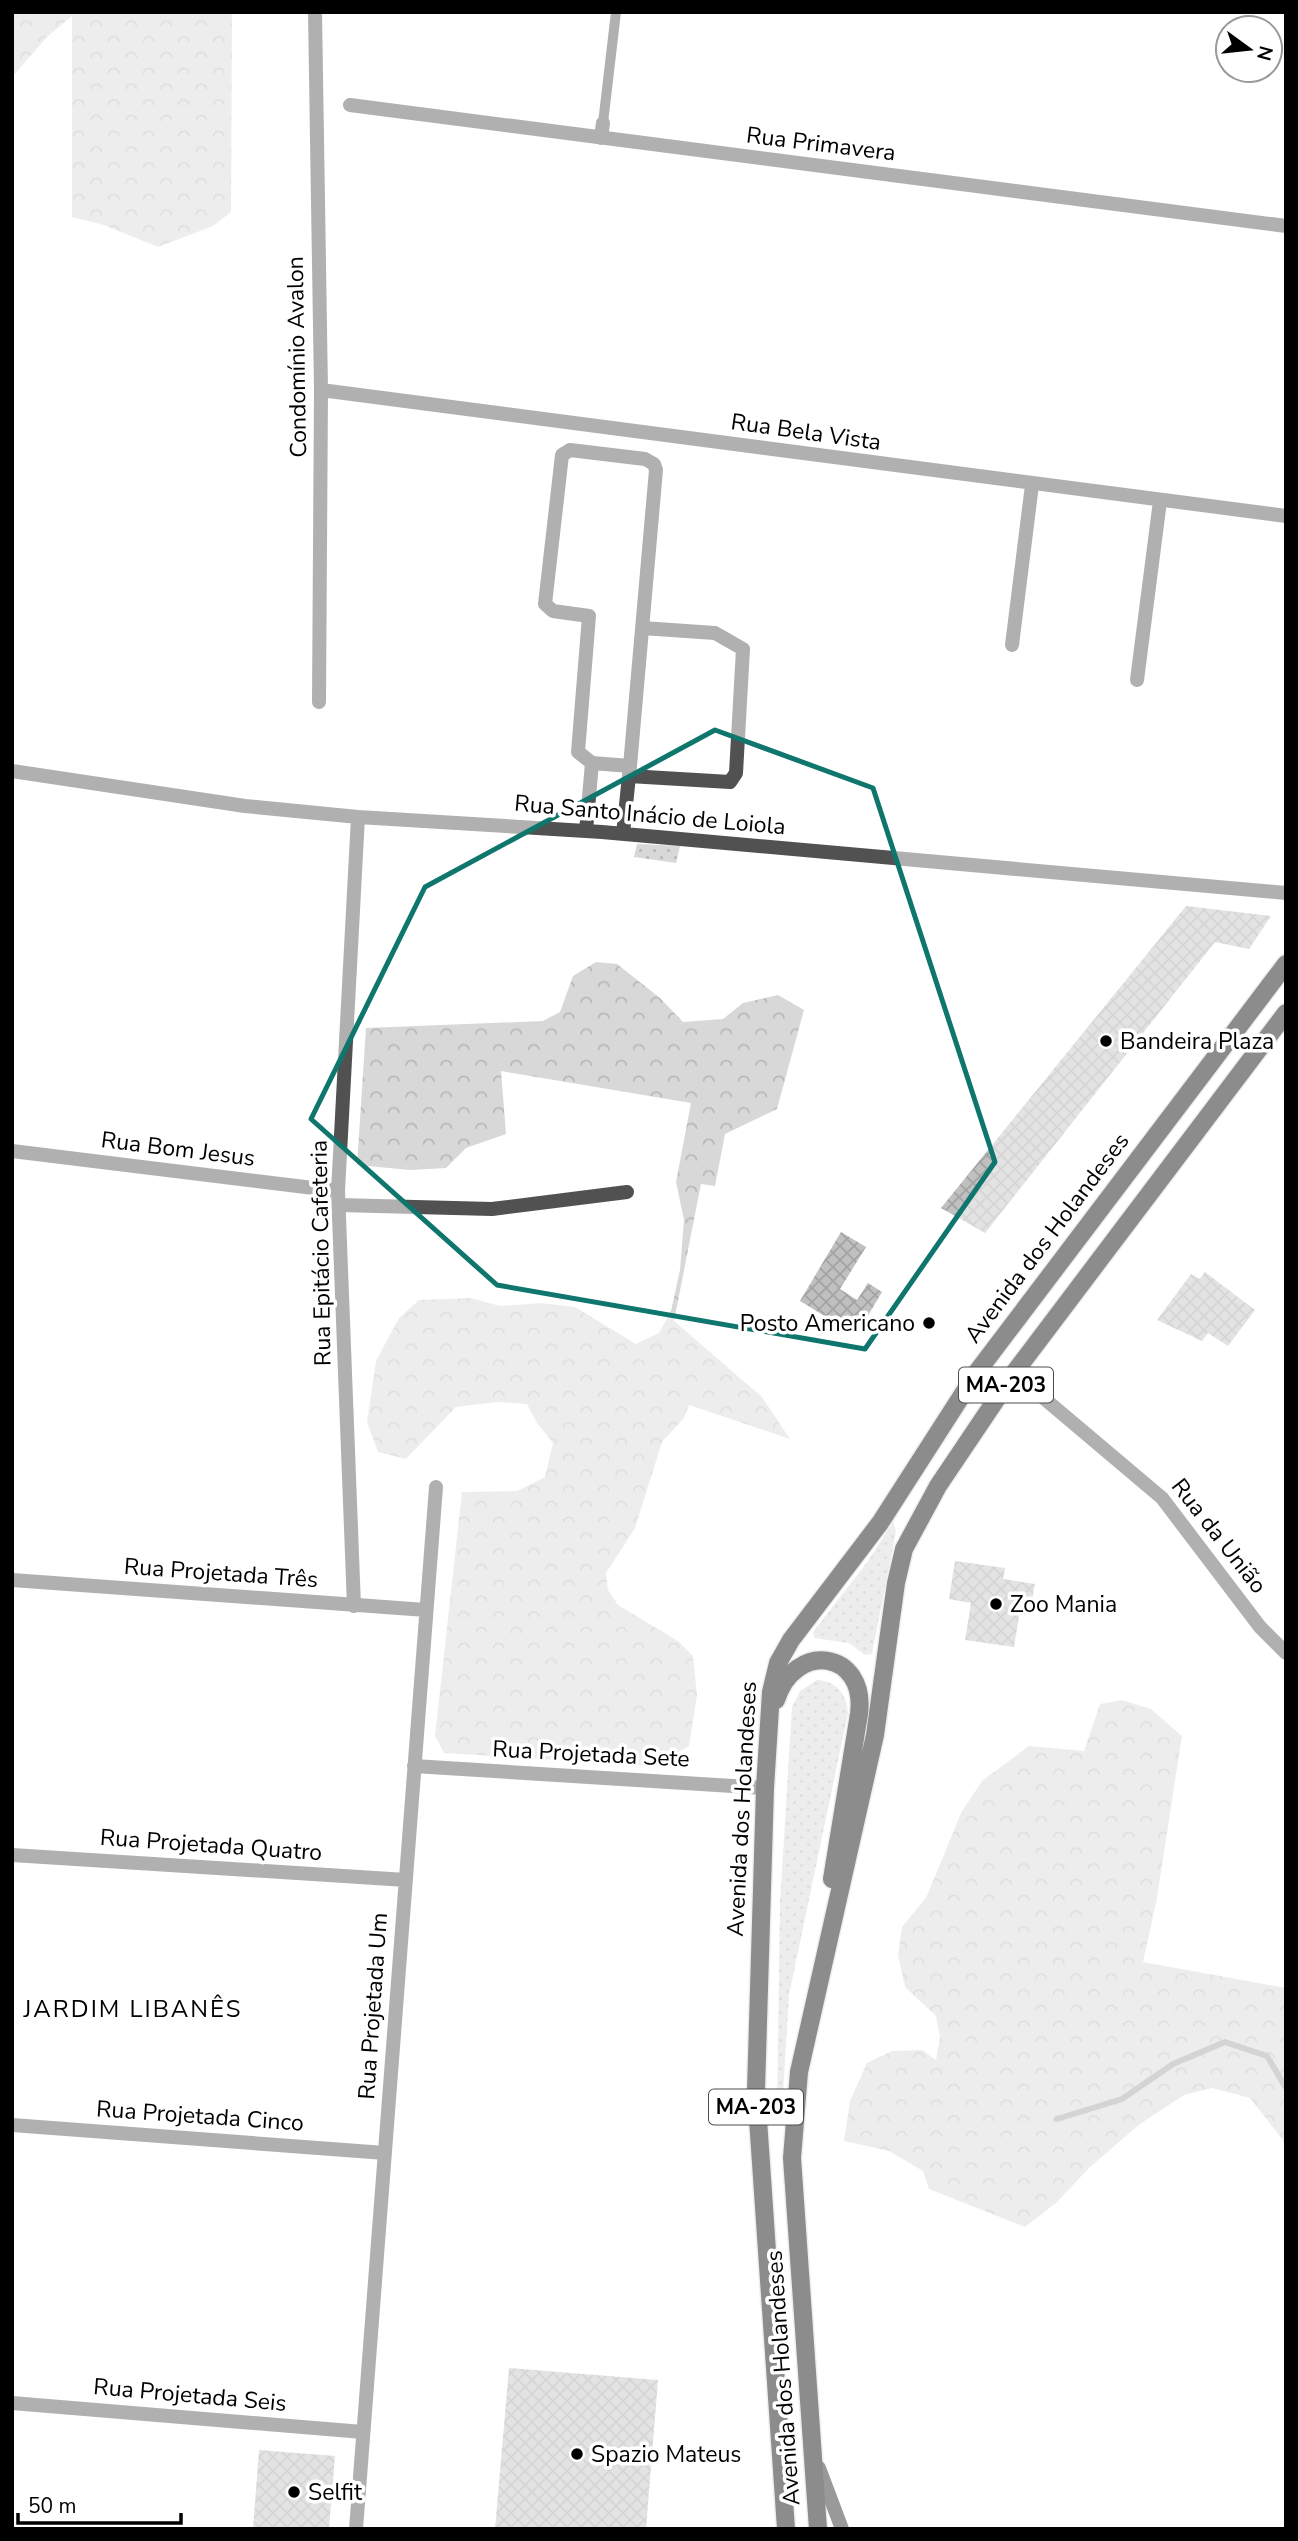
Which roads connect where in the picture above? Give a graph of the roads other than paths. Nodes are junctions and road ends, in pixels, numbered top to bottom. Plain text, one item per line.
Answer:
1 (315, 12) edge
2 (616, 12) edge
3 (350, 106) dead end
4 (603, 122) joint
5 (601, 138) junction
6 (1286, 226) edge
7 (321, 390) junction
8 (1032, 485) junction
9 (1160, 501) junction
10 (1286, 516) edge
11 (642, 628) junction
12 (1012, 645) dead end
13 (1137, 680) dead end
14 (319, 702) dead end
15 (592, 763) junction
16 (12, 771) edge
17 (629, 771) junction
18 (358, 817) junction
19 (586, 831) junction
20 (624, 834) junction
21 (1286, 893) edge
22 (1286, 964) edge
23 (1286, 1013) edge
24 (12, 1151) edge
25 (627, 1192) dead end
26 (339, 1198) junction
27 (1014, 1373) junction
28 (436, 1487) dead end
29 (12, 1580) edge
30 (354, 1606) junction
31 (426, 1610) junction
32 (1286, 1653) edge
33 (768, 1736) junction
34 (414, 1766) junction
35 (765, 1788) junction
36 (12, 1855) edge
37 (406, 1880) junction
38 (799, 2072) junction
39 (12, 2125) edge
40 (385, 2153) junction
41 (12, 2403) edge
42 (363, 2432) junction
43 (812, 2442) junction
44 (783, 2478) junction
45 (356, 2529) edge
46 (776, 2529) edge
47 (786, 2529) edge
48 (818, 2529) edge
49 (842, 2529) edge

1 - 7 street, Condomínio Avalon
2 - 4 lane
3 - 5 street, Rua Primavera
4 - 5 street
5 - 6 street, Rua Primavera
7 - 8 street, Rua Bela Vista
7 - 14 street, Condomínio Avalon
8 - 9 street, Rua Bela Vista
8 - 12 street
9 - 10 street, Rua Bela Vista
9 - 13 street
11 - 15 street
11 - 17 street
11 - 17 street
15 - 17 street
15 - 19 street
16 - 18 street, Rua Santo Inácio de Loiola
17 - 20 street
18 - 19 street, Rua Santo Inácio de Loiola
18 - 26 street, Rua Epitácio Cafeteria
19 - 20 street, Rua Santo Inácio de Loiola
20 - 21 street, Rua Santo Inácio de Loiola
22 - 33 main road, Avenida dos Holandeses / MA-203
23 - 27 main road, Avenida dos Holandeses / MA-203
24 - 26 street, Rua Bom Jesus
25 - 26 street, Rua Bom Jesus
26 - 30 street, Rua Epitácio Cafeteria
27 - 32 street, Rua da União
27 - 38 main road, Avenida dos Holandeses / MA-203
28 - 31 street, Rua Projetada Um
29 - 30 street, Rua Projetada Três
30 - 31 street, Rua Projetada Três
31 - 34 street, Rua Projetada Um
33 - 35 main road, Avenida dos Holandeses / MA-203
33 - 38 main road
34 - 35 street, Rua Projetada Sete
34 - 37 street, Rua Projetada Um
35 - 44 main road, Avenida dos Holandeses / MA-203
36 - 37 street, Rua Projetada Quatro
37 - 40 street, Rua Projetada Um
38 - 43 main road, Avenida dos Holandeses / MA-203
39 - 40 street, Rua Projetada Cinco
40 - 42 street, Rua Projetada Um
41 - 42 street, Rua Projetada Seis
42 - 45 street, Rua Projetada Um
43 - 48 main road, Avenida dos Holandeses / MA-203
43 - 49 main road
44 - 46 main road
44 - 47 main road, Avenida dos Holandeses / MA-203

